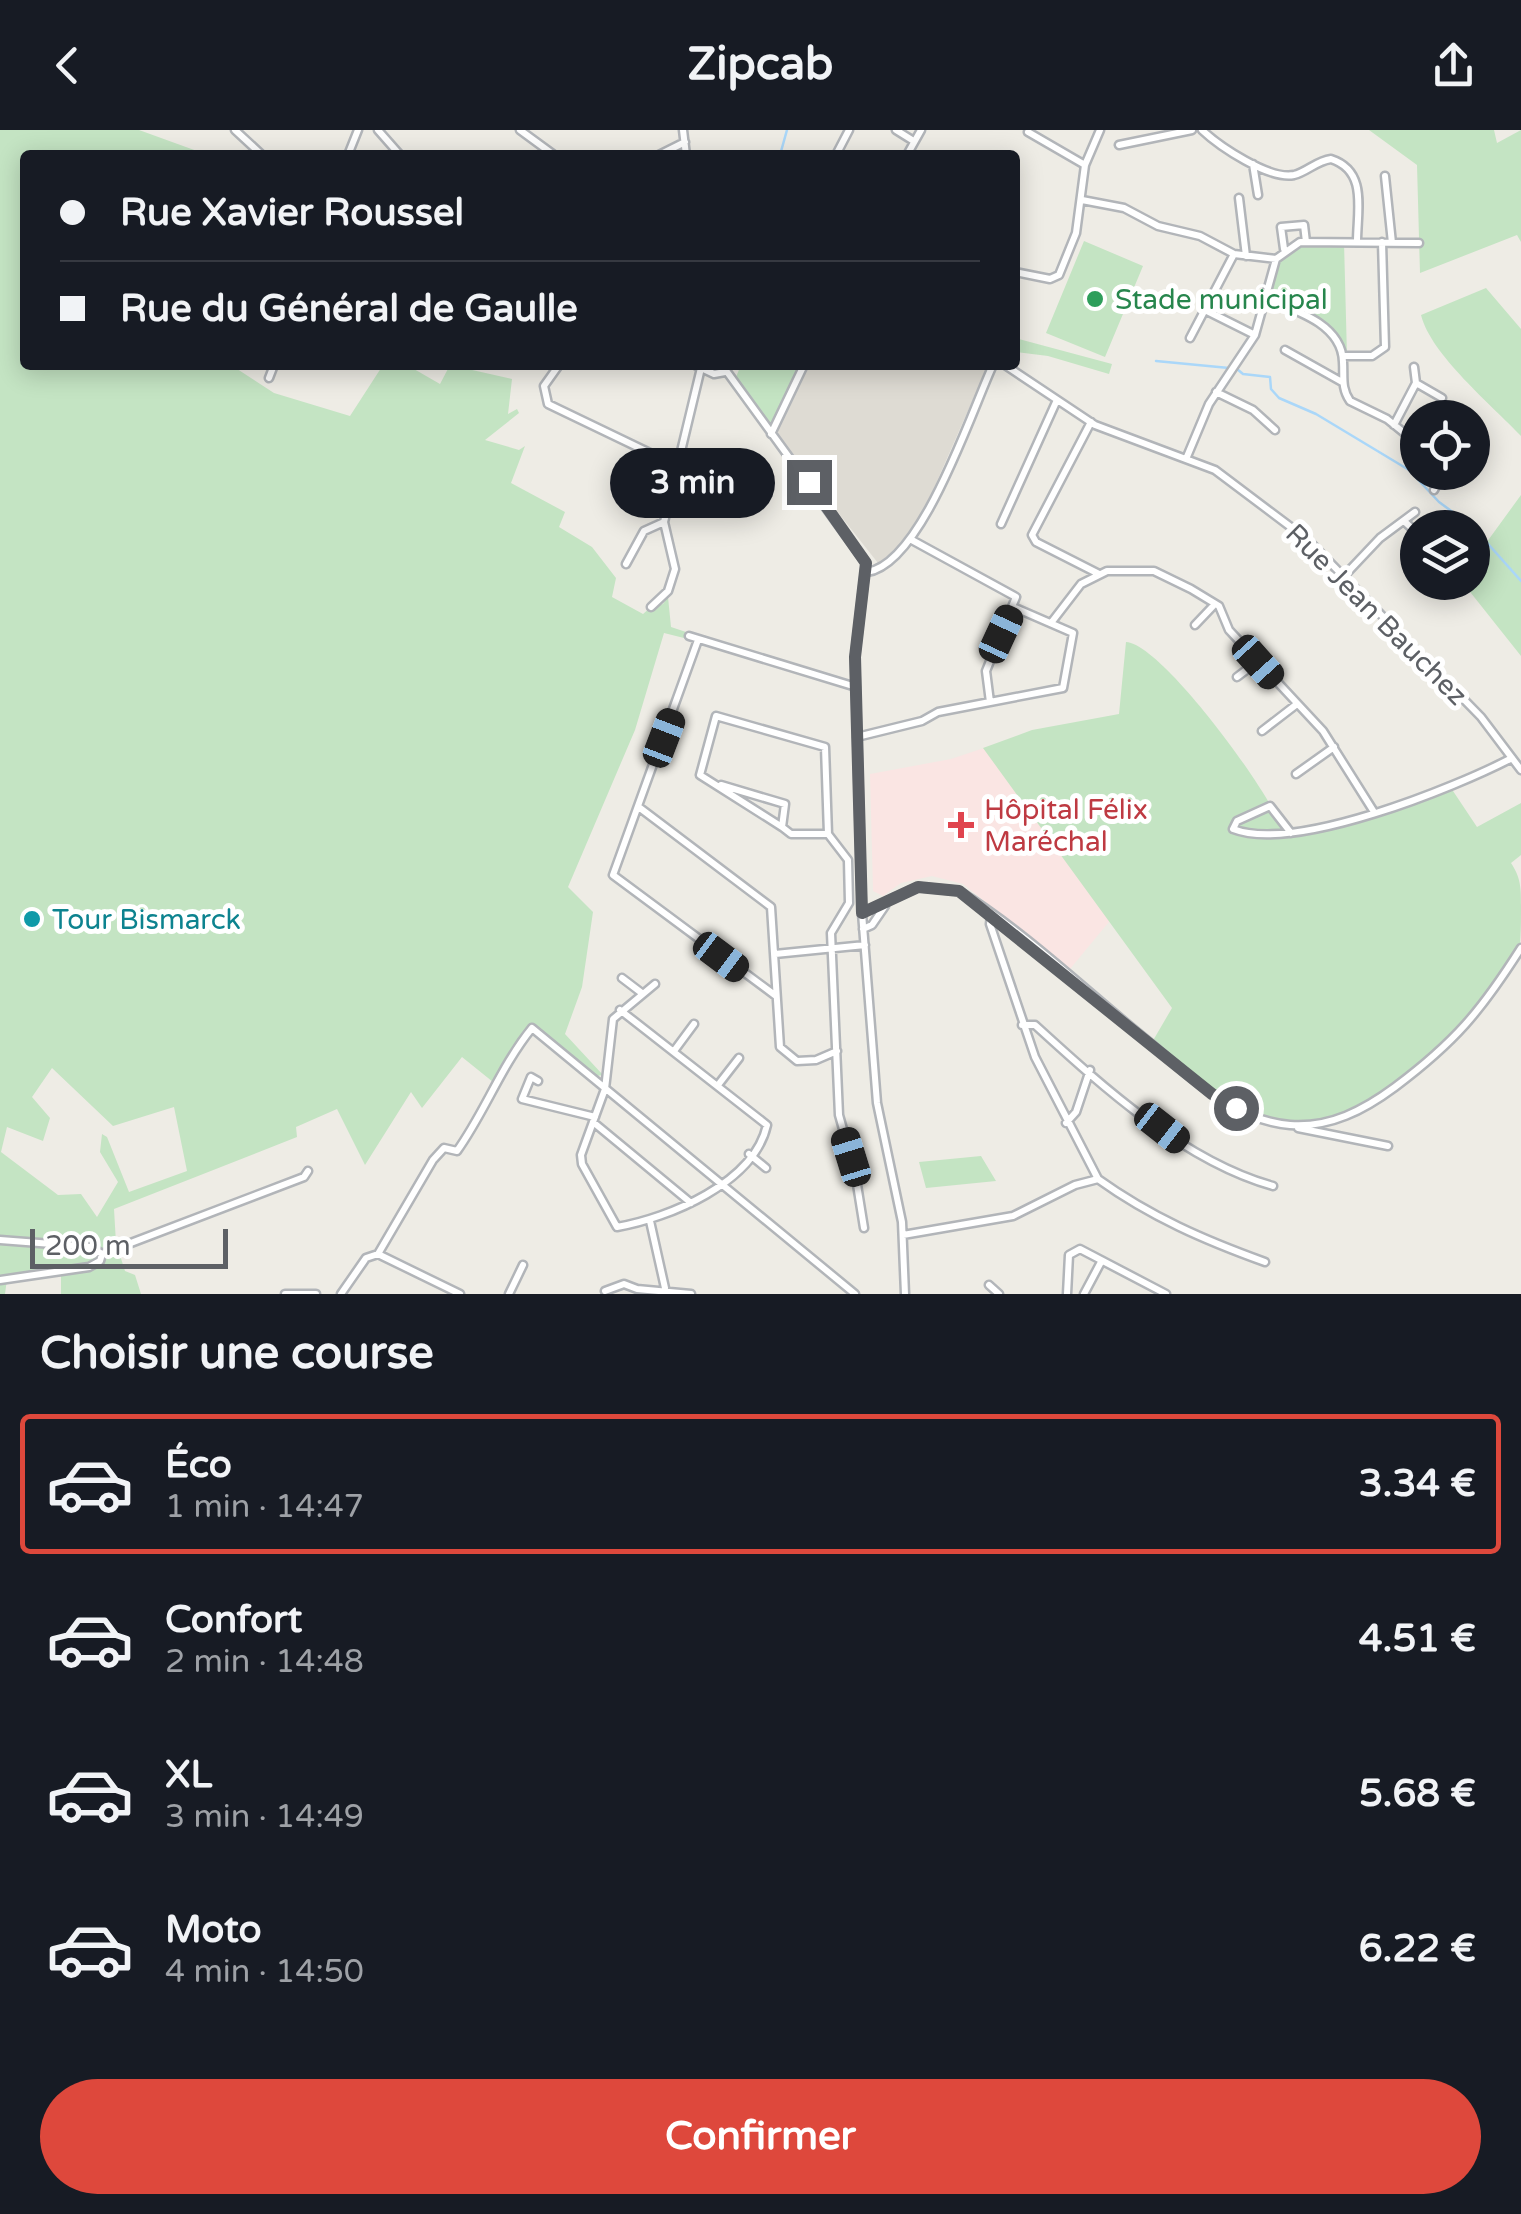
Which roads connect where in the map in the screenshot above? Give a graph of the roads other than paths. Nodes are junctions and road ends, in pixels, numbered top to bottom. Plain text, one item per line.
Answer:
1 (236, 130) edge
2 (378, 130) edge
3 (520, 130) edge
4 (684, 130) edge
5 (896, 130) edge
6 (921, 130) edge
7 (1100, 130) edge
8 (1192, 130) edge
9 (1202, 130) edge
10 (1028, 132) edge
11 (912, 140) junction
12 (685, 142) junction
13 (1119, 145) dead end
14 (257, 150) edge
15 (396, 150) edge
16 (547, 150) edge
17 (669, 150) edge
18 (686, 150) edge
19 (909, 150) edge
20 (1253, 162) junction
21 (1085, 166) junction
22 (1385, 176) dead end
23 (1258, 194) dead end
24 (1239, 198) dead end
25 (1082, 200) junction
26 (1306, 242) junction
27 (1357, 242) junction
28 (1382, 242) junction
29 (1392, 242) junction
30 (1419, 243) dead end
31 (1284, 250) junction
32 (1234, 254) junction
33 (1246, 256) junction
34 (1276, 259) junction
35 (1020, 273) edge
36 (1266, 300) junction
37 (1206, 310) junction
38 (1255, 335) junction
39 (1190, 338) dead end
40 (1285, 350) dead end
41 (1344, 356) junction
42 (1414, 367) dead end
43 (272, 370) edge
44 (556, 370) edge
45 (697, 370) edge
46 (725, 370) edge
47 (802, 370) edge
48 (991, 370) edge
49 (1012, 370) edge
50 (269, 378) dead end
51 (1343, 383) junction
52 (1416, 384) junction
53 (1216, 392) junction
54 (1442, 398) dead end
55 (1056, 400) junction
56 (1090, 422) junction
57 (1394, 424) junction
58 (1400, 429) edge
59 (1275, 430) dead end
60 (772, 434) junction
61 (1186, 458) junction
62 (679, 466) junction
63 (664, 522) junction
64 (1002, 524) dead end
65 (1400, 525) edge
66 (910, 539) junction
67 (626, 564) dead end
68 (867, 572) junction
69 (1099, 574) junction
70 (1344, 576) junction
71 (1215, 604) junction
72 (651, 606) dead end
73 (1013, 607) junction
74 (1051, 623) junction
75 (1195, 625) dead end
76 (688, 636) dead end
77 (698, 640) junction
78 (1258, 662) junction
79 (1237, 678) dead end
80 (856, 686) junction
81 (990, 702) junction
82 (1297, 704) junction
83 (1262, 732) dead end
84 (857, 737) junction
85 (1334, 747) junction
86 (1512, 758) junction
87 (1521, 770) edge
88 (1296, 774) dead end
89 (718, 784) junction
90 (640, 808) junction
91 (1374, 812) junction
92 (782, 826) junction
93 (1291, 833) junction
94 (828, 834) junction
95 (885, 905) junction
96 (862, 913) junction
97 (991, 915) junction
98 (863, 929) junction
99 (1009, 929) junction
100 (996, 944) junction
101 (864, 945) junction
102 (832, 948) junction
103 (1521, 948) edge
104 (775, 954) junction
105 (622, 978) dead end
106 (654, 984) dead end
107 (643, 994) junction
108 (776, 996) junction
109 (620, 1010) junction
110 (694, 1024) dead end
111 (1022, 1025) junction
112 (1042, 1032) junction
113 (1026, 1036) junction
114 (837, 1050) junction
115 (674, 1051) junction
116 (738, 1058) dead end
117 (1090, 1070) junction
118 (538, 1081) dead end
119 (718, 1085) junction
120 (605, 1089) junction
121 (1344, 1116) junction
122 (594, 1120) junction
123 (1066, 1123) junction
124 (1287, 1124) junction
125 (1339, 1137) junction
126 (1388, 1146) dead end
127 (749, 1154) junction
128 (766, 1168) dead end
129 (308, 1171) dead end
130 (1098, 1179) junction
131 (722, 1185) junction
132 (1273, 1186) dead end
133 (691, 1203) junction
134 (650, 1221) junction
135 (864, 1228) dead end
136 (903, 1235) junction
137 (0, 1240) edge
138 (102, 1254) junction
139 (378, 1254) junction
140 (1102, 1262) junction
141 (1265, 1262) dead end
142 (523, 1265) dead end
143 (0, 1280) edge
144 (989, 1285) dead end
145 (665, 1289) junction
146 (604, 1291) dead end
147 (286, 1294) edge
148 (316, 1294) edge
149 (341, 1294) edge
150 (460, 1294) edge
151 (509, 1294) edge
152 (690, 1294) edge
153 (855, 1294) edge
154 (905, 1294) edge
155 (1000, 1294) edge
156 (1066, 1294) edge
157 (1084, 1294) edge
158 (1166, 1294) edge

1 - 14 street
2 - 15 street
3 - 16 street
4 - 12 street
5 - 11 street
6 - 11 street
7 - 21 street
8 - 13 street
9 - 20 street
10 - 21 street
11 - 19 street
12 - 17 street
12 - 18 street
20 - 23 street
20 - 27 street
21 - 25 street
22 - 29 street
24 - 33 street
25 - 32 street
25 - 35 street
26 - 27 street
26 - 31 street
26 - 31 street
27 - 28 street
28 - 29 street
28 - 41 street
29 - 30 street
31 - 34 street
32 - 33 street
32 - 37 street
33 - 34 street
34 - 36 street
36 - 38 street
36 - 41 street
37 - 38 street
37 - 39 street
38 - 53 street
40 - 51 street
41 - 51 street
42 - 52 street
43 - 50 street
44 - 62 street
45 - 62 street
46 - 60 street
47 - 60 street
48 - 66 street
49 - 55 street, Rue Jean Bauchez
51 - 57 street
52 - 54 street
52 - 57 street
53 - 59 street
53 - 61 street
55 - 56 street, Rue Jean Bauchez
55 - 64 street
56 - 61 street, Rue Jean Bauchez
56 - 69 street
57 - 58 street
60 - 68 street
61 - 70 street, Rue Jean Bauchez
62 - 63 street
63 - 67 street
63 - 72 street
65 - 70 street
66 - 68 street
66 - 73 street
68 - 80 street
69 - 71 street
69 - 74 street
70 - 86 street, Rue Jean Bauchez
71 - 75 street
71 - 78 street
73 - 74 street
73 - 81 street
74 - 81 street
76 - 77 street
77 - 80 street
77 - 90 street
78 - 79 street
78 - 82 street
80 - 84 street
81 - 84 street
82 - 83 street
82 - 85 street
84 - 96 street
85 - 88 street
85 - 91 street
86 - 87 street, Rue Jean Bauchez
86 - 91 street
89 - 92 street
89 - 92 street
89 - 94 street
90 - 104 street
90 - 108 street
91 - 93 street
92 - 94 street
93 - 93 street
94 - 102 street
95 - 96 street
95 - 97 street
95 - 98 street
96 - 98 street
97 - 99 street
97 - 100 street
98 - 101 street
99 - 100 street
99 - 124 street
100 - 111 street
101 - 102 street
101 - 136 street
102 - 104 street
102 - 114 street
103 - 121 street
104 - 108 street
105 - 107 street
106 - 107 street
107 - 109 street
108 - 114 street
109 - 115 street
109 - 120 street
110 - 115 street
111 - 112 street
111 - 113 street
112 - 113 street
112 - 117 street
113 - 123 street
114 - 135 street
115 - 119 street
116 - 119 street
117 - 123 street
117 - 132 street
118 - 122 street
119 - 127 street
120 - 122 street
120 - 131 street
120 - 139 street
121 - 124 street
121 - 125 street
122 - 133 street
122 - 134 street
123 - 130 street
124 - 125 street
125 - 126 street
127 - 128 street
127 - 131 street
129 - 138 street
130 - 136 street
130 - 141 street
131 - 133 street
131 - 153 street
133 - 134 street
134 - 145 street
136 - 154 street
137 - 138 street
138 - 143 street
139 - 149 street
139 - 150 street
140 - 156 street
140 - 157 street
140 - 158 street
142 - 151 street
144 - 155 street
145 - 146 street
145 - 152 street
147 - 148 street

